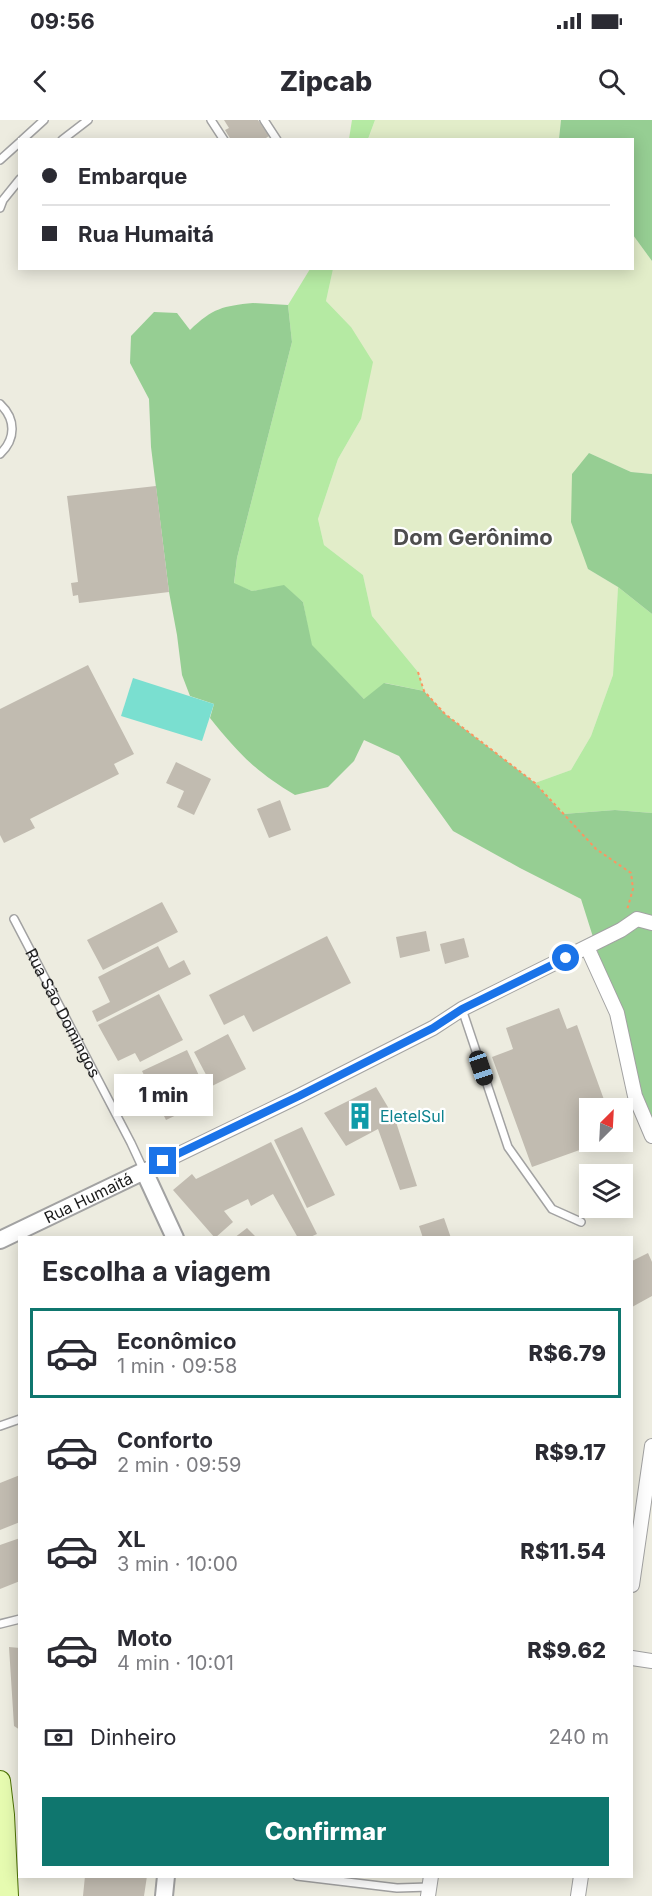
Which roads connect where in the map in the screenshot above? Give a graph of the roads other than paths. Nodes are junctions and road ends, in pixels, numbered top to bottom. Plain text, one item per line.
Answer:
1 (44, 120) edge
2 (70, 120) edge
3 (88, 120) edge
4 (212, 120) edge
5 (264, 120) edge
6 (75, 128) junction
7 (24, 138) edge
8 (64, 138) edge
9 (224, 138) edge
10 (275, 138) edge
11 (18, 144) edge
12 (0, 160) edge
13 (18, 181) edge
14 (0, 208) edge
15 (0, 404) edge
16 (0, 454) edge
17 (14, 919) dead end
18 (652, 923) edge
19 (587, 947) junction
20 (462, 1009) junction
21 (652, 1136) edge
22 (144, 1171) junction
23 (581, 1222) dead end
24 (175, 1236) edge
25 (0, 1240) edge
26 (18, 1420) edge
27 (0, 1426) edge
28 (652, 1446) edge
29 (633, 1578) edge
30 (18, 1620) edge
31 (0, 1624) edge
32 (633, 1658) edge
33 (652, 1661) edge
34 (0, 1781) edge
35 (166, 1878) edge
36 (314, 1878) edge
37 (582, 1878) edge
38 (429, 1887) edge
39 (8, 1896) edge
40 (164, 1896) edge
41 (578, 1896) edge

1 - 7 lane
2 - 6 lane
3 - 6 lane
4 - 9 lane
5 - 10 lane
6 - 8 lane
11 - 12 lane
13 - 14 lane
15 - 16 lane
17 - 22 lane, Rua São Domingos
18 - 19 street, Rua Humaitá
19 - 20 street, Rua Humaitá
19 - 21 street
20 - 22 street, Rua Humaitá
20 - 23 lane
22 - 24 street, Rua São Domingos
22 - 25 street, Rua Humaitá
26 - 27 lane
28 - 29 street
30 - 31 lane
32 - 33 street
34 - 39 main road
35 - 40 street
36 - 38 lane
37 - 41 street

